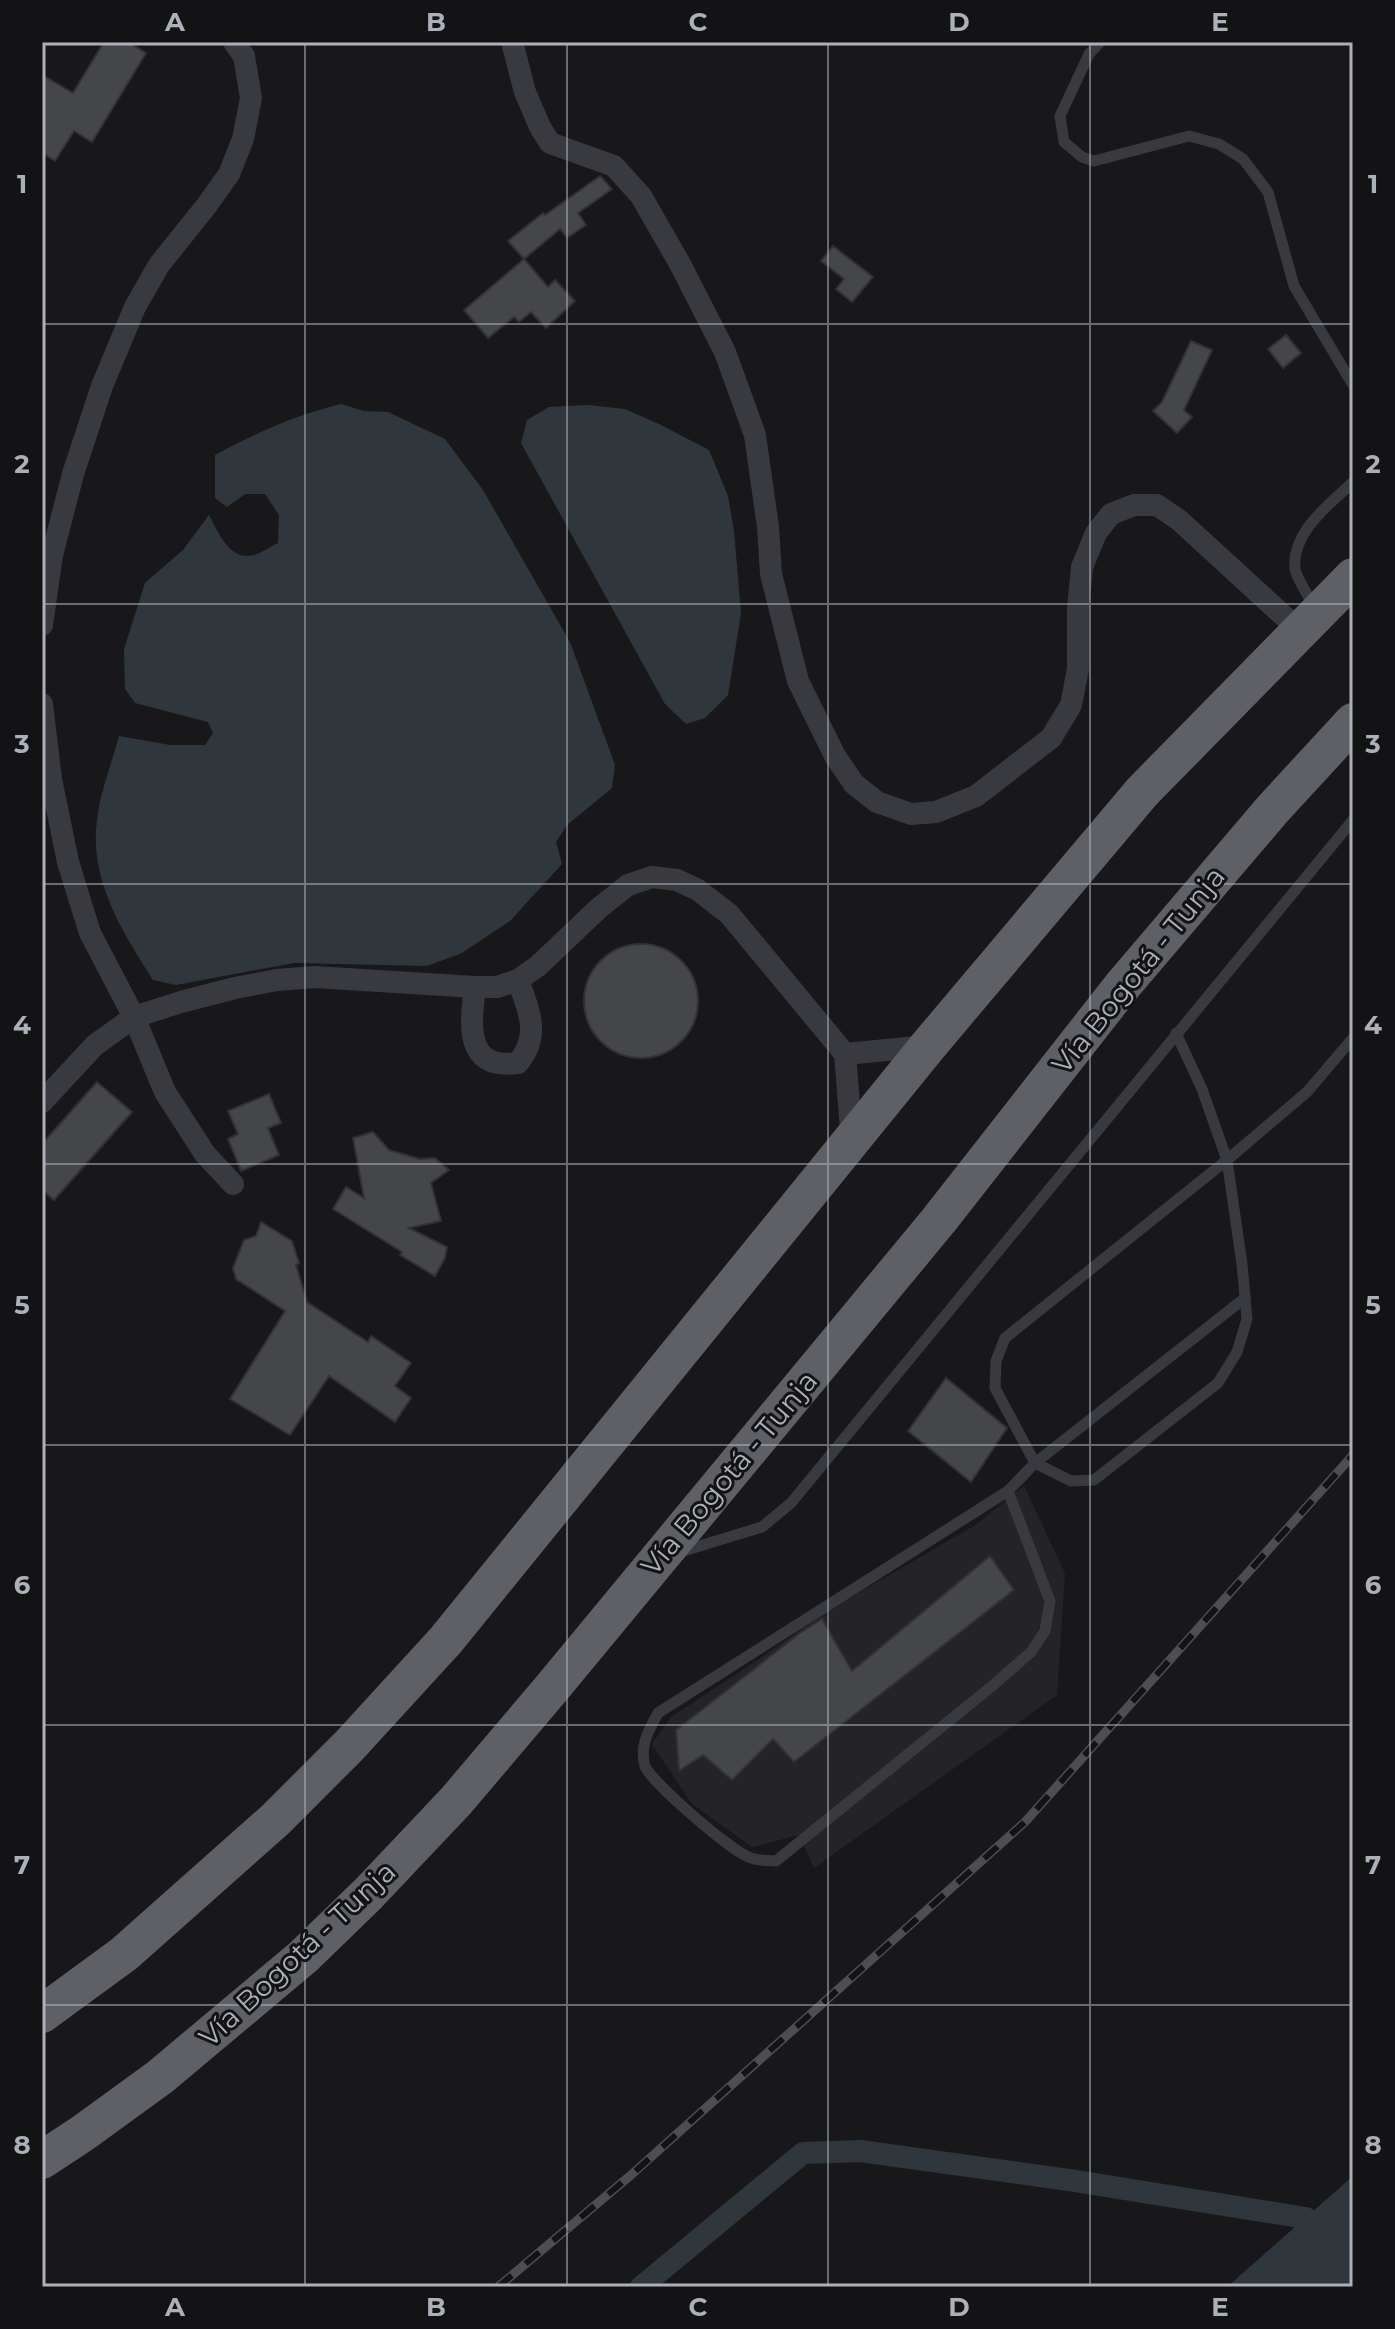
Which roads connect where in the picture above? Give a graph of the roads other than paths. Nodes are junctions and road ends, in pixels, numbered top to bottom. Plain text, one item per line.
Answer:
1 (234, 42) edge
2 (512, 42) edge
3 (1100, 42) edge
4 (1353, 385) edge
5 (1353, 482) edge
6 (1353, 577) edge
7 (1308, 621) junction
8 (42, 625) edge
9 (42, 704) edge
10 (1353, 722) edge
11 (1353, 820) edge
12 (518, 980) junction
13 (475, 987) junction
14 (134, 1017) junction
15 (1176, 1033) junction
16 (1353, 1038) edge
17 (928, 1046) junction
18 (845, 1054) junction
19 (42, 1102) edge
20 (852, 1142) junction
21 (1227, 1160) junction
22 (233, 1184) dead end
23 (1245, 1298) junction
24 (1035, 1463) junction
25 (1008, 1491) junction
26 (657, 1560) junction
27 (42, 2014) edge
28 (42, 2160) edge

1 - 8 street
2 - 7 street
3 - 4 lane
5 - 7 lane
6 - 7 highway
7 - 17 highway
9 - 14 street
10 - 26 highway, Vía Bogotá - Tunja
11 - 15 lane
12 - 13 street
12 - 13 street
12 - 18 street
13 - 14 street
14 - 19 street
14 - 22 street
15 - 21 lane
15 - 26 lane
16 - 21 lane
17 - 18 street
17 - 20 highway
18 - 20 street
20 - 27 highway
21 - 23 lane
21 - 24 lane
23 - 24 lane
23 - 24 lane
24 - 25 lane
25 - 25 lane
26 - 28 highway, Vía Bogotá - Tunja

